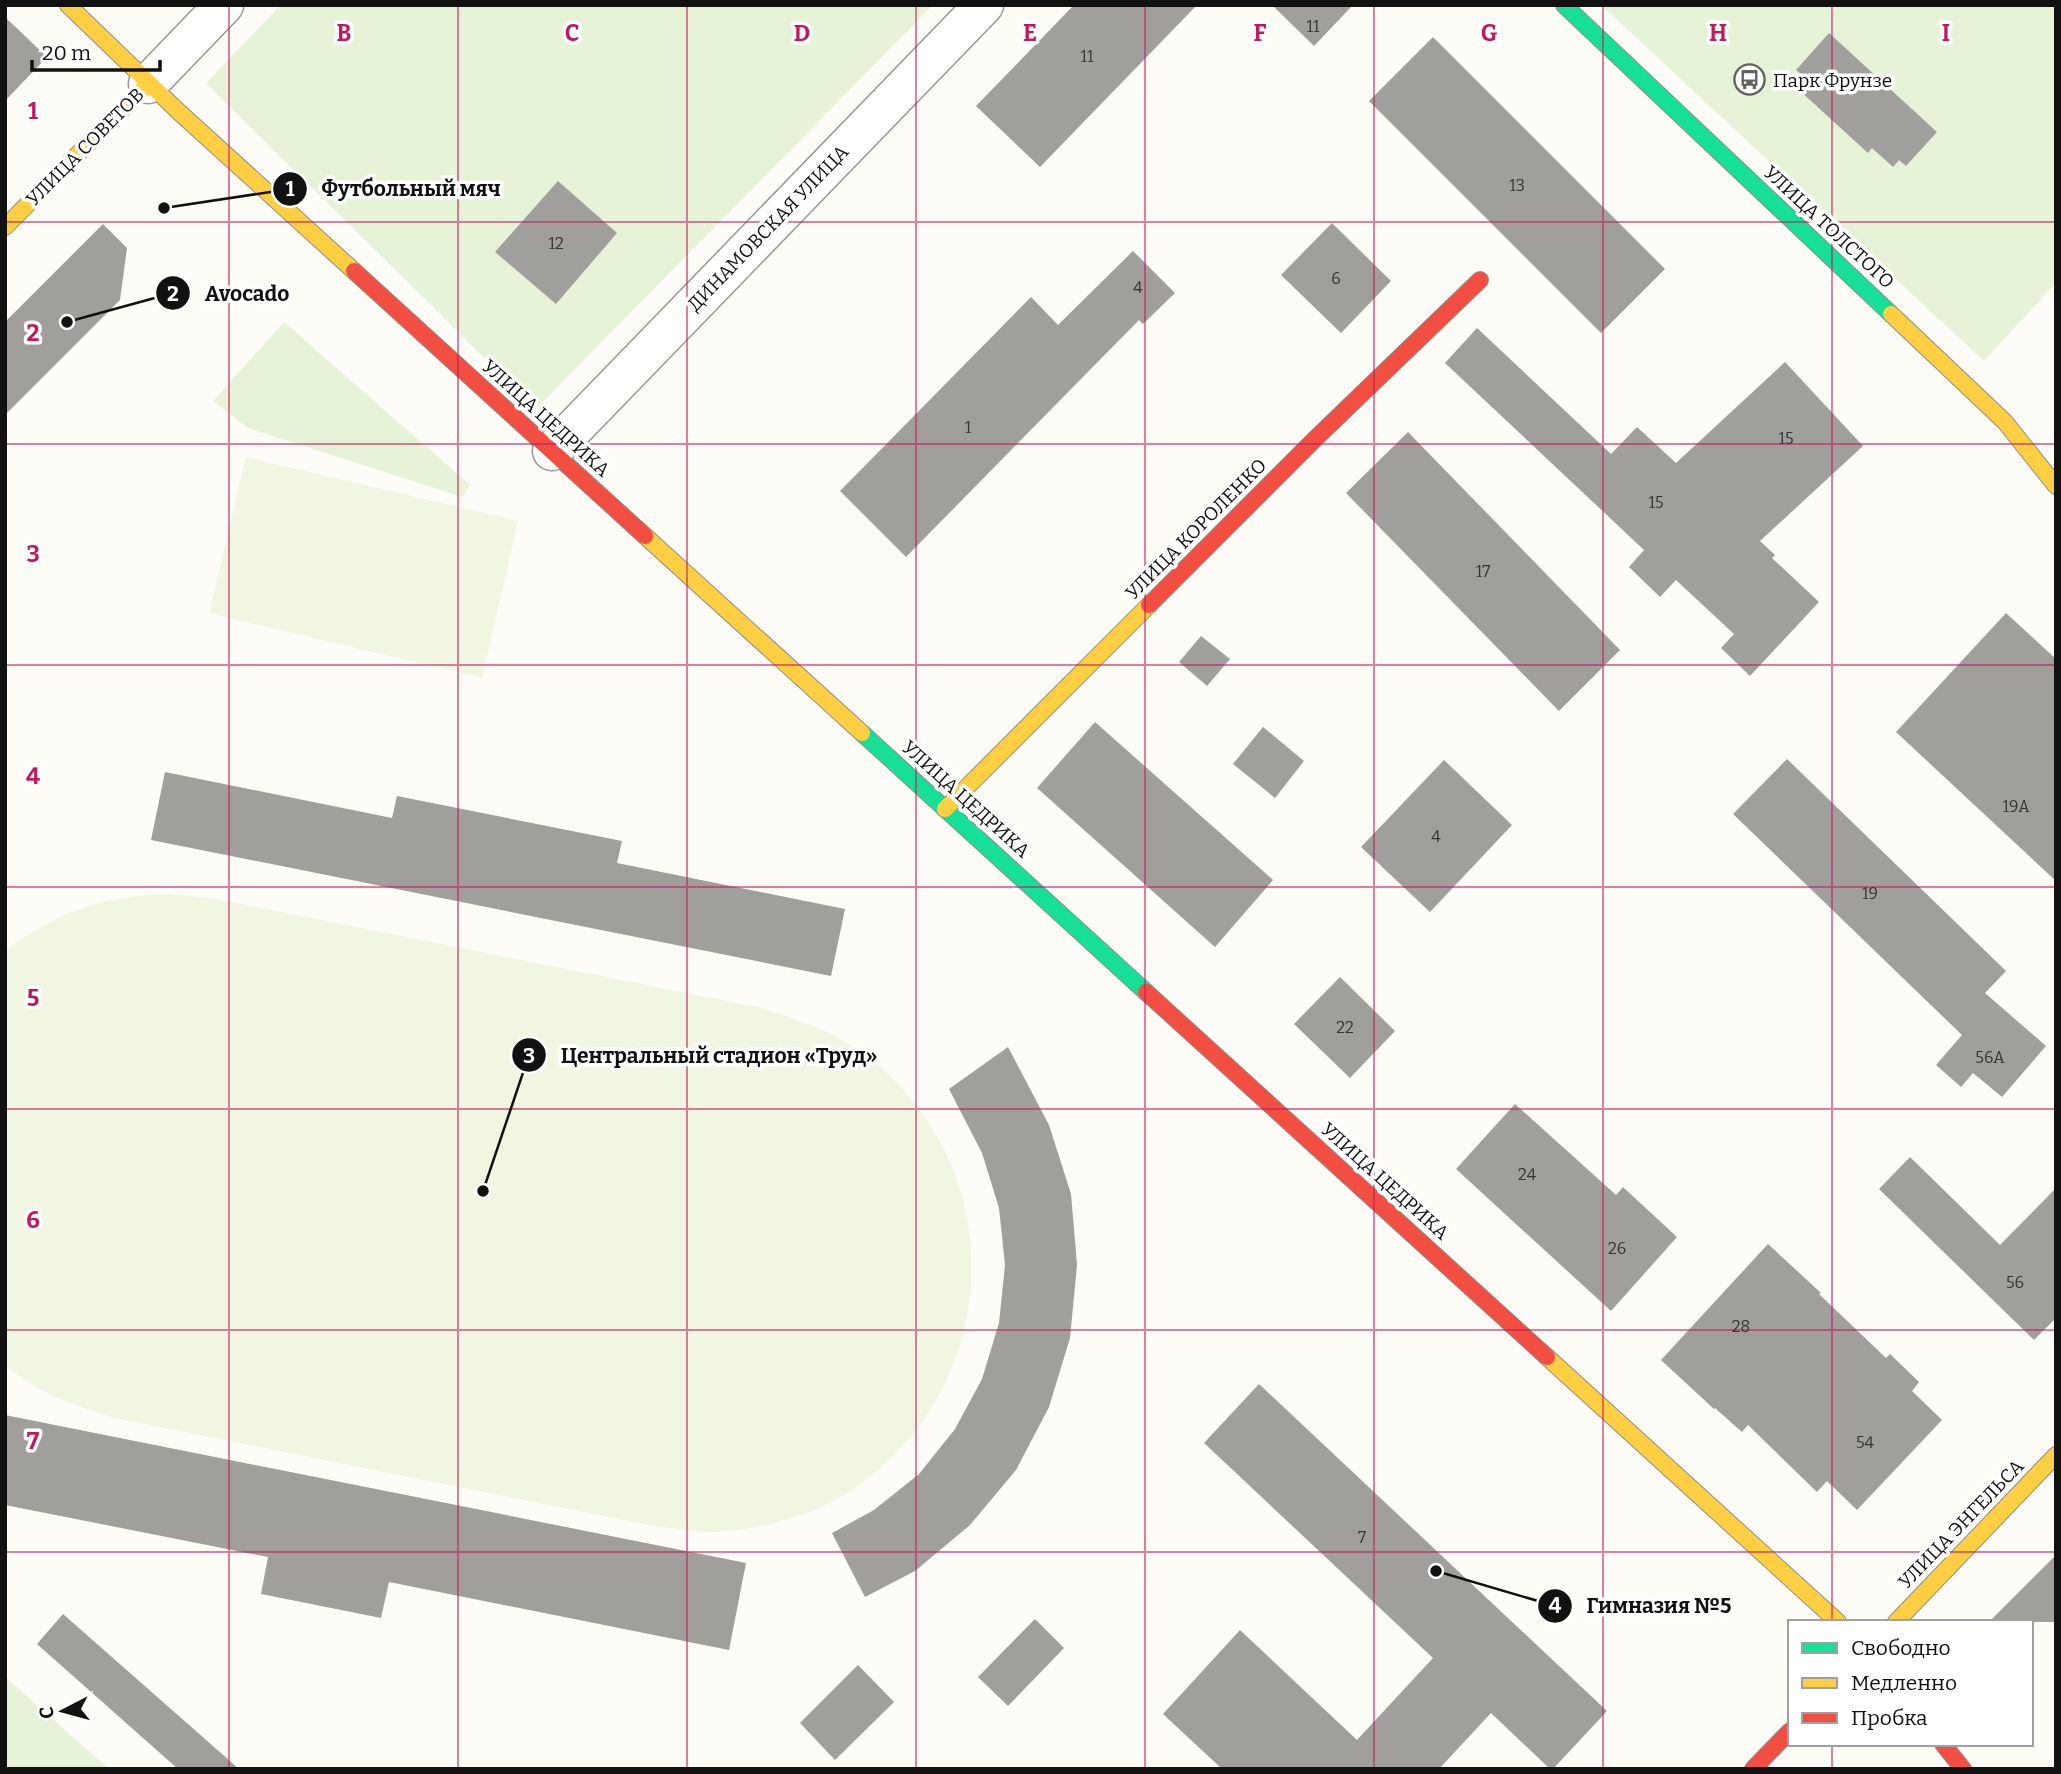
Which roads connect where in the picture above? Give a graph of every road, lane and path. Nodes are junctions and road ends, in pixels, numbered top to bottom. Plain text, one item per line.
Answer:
1 (68, 5) edge
2 (224, 5) edge
3 (984, 5) edge
4 (1564, 5) edge
5 (148, 84) junction
6 (5, 227) edge
7 (1480, 280) dead end
8 (552, 451) junction
9 (2056, 486) edge
10 (945, 808) junction
11 (2056, 1455) edge
12 (1836, 1620) edge
13 (1898, 1620) edge
14 (1788, 1733) edge
15 (1945, 1746) edge
16 (1753, 1769) edge
17 (1963, 1769) edge

1 - 5 street, УЛИЦА ЦЕДРИКА
2 - 5 street, УЛИЦА СОВЕТОВ
3 - 8 street, ДИНАМОВСКАЯ УЛИЦА
4 - 9 street, УЛИЦА ТОЛСТОГО
5 - 6 street, УЛИЦА СОВЕТОВ
5 - 8 street, УЛИЦА ЦЕДРИКА
7 - 10 street, УЛИЦА КОРОЛЕНКО
8 - 10 street, УЛИЦА ЦЕДРИКА
10 - 12 street, УЛИЦА ЦЕДРИКА
11 - 13 street, УЛИЦА ЭНГЕЛЬСА
14 - 16 street
15 - 17 street

